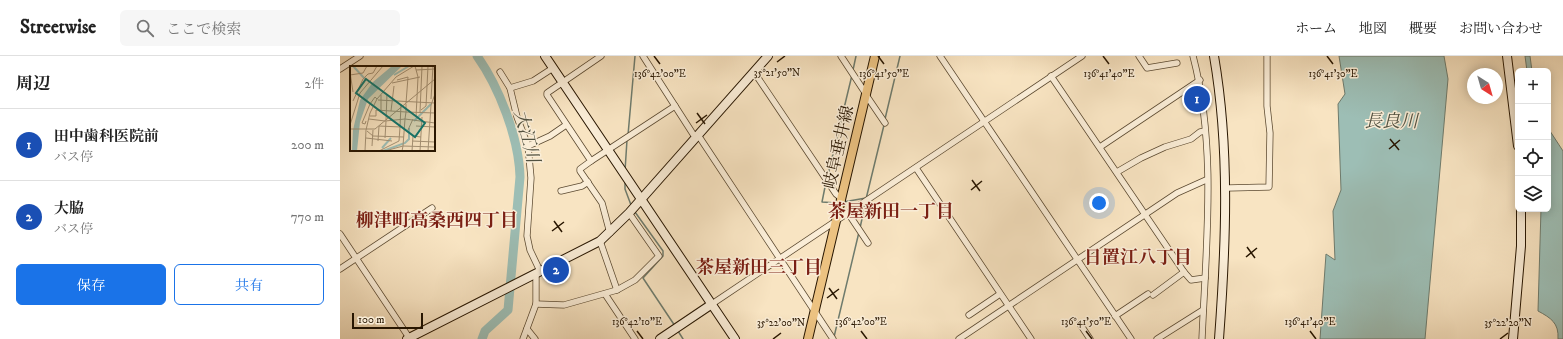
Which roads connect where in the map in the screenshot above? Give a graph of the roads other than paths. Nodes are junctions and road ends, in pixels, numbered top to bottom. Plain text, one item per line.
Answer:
1 (360, 56) edge
2 (545, 56) edge
3 (601, 56) edge
4 (644, 56) edge
5 (768, 56) edge
6 (841, 56) edge
7 (875, 56) edge
8 (940, 56) edge
9 (1082, 56) edge
10 (1139, 56) edge
11 (1193, 56) edge
12 (1214, 56) edge
13 (1267, 56) edge
14 (1507, 56) edge
15 (1177, 63) dead end
16 (553, 68) junction
17 (340, 70) edge
18 (500, 72) dead end
19 (754, 72) junction
20 (1051, 76) junction
21 (1200, 80) junction
22 (563, 82) junction
23 (510, 88) junction
24 (866, 94) junction
25 (675, 106) junction
26 (984, 122) junction
27 (885, 123) dead end
28 (566, 125) junction
29 (1205, 131) junction
30 (697, 136) junction
31 (1517, 140) edge
32 (528, 146) junction
33 (1100, 147) junction
34 (609, 150) junction
35 (591, 162) junction
36 (916, 168) junction
37 (1117, 172) junction
38 (1206, 180) junction
39 (588, 182) junction
40 (1228, 188) dead end
41 (561, 191) dead end
42 (641, 199) junction
43 (842, 199) junction
44 (432, 208) dead end
45 (1521, 212) edge
46 (629, 213) junction
47 (848, 213) junction
48 (1145, 214) junction
49 (837, 221) junction
50 (610, 232) junction
51 (340, 234) edge
52 (600, 241) junction
53 (868, 243) dead end
54 (356, 258) junction
55 (781, 259) junction
56 (1077, 260) junction
57 (340, 269) edge
58 (538, 272) junction
59 (1184, 272) junction
60 (1205, 278) junction
61 (617, 290) junction
62 (605, 294) junction
63 (1000, 294) junction
64 (536, 304) junction
65 (712, 304) junction
66 (1008, 306) junction
67 (1203, 310) junction
68 (815, 312) junction
69 (969, 315) dead end
70 (1115, 316) junction
71 (1080, 324) dead end
72 (527, 329) junction
73 (408, 339) edge
74 (523, 339) edge
75 (535, 339) edge
76 (635, 339) edge
77 (660, 339) edge
78 (735, 339) edge
79 (808, 339) edge
80 (833, 339) edge
81 (959, 339) edge
82 (1031, 339) edge
83 (1090, 339) edge
84 (1131, 339) edge
85 (1157, 339) edge
86 (1202, 339) edge
87 (1220, 339) edge
88 (1513, 339) edge

1 - 17 street
2 - 16 street
3 - 22 street
4 - 25 street
5 - 19 street
6 - 24 street
7 - 24 main road, 岐阜垂井線
8 - 26 street
9 - 20 street
10 - 15 street
11 - 21 street
12 - 87 street
13 - 40 street
14 - 31 street
16 - 22 street
16 - 23 street
18 - 23 street
19 - 30 street
19 - 43 street
20 - 26 street
20 - 33 street
21 - 29 street
21 - 33 street
22 - 28 street
22 - 34 street
23 - 32 street
24 - 27 street
24 - 43 main road, 岐阜垂井線
25 - 30 street
25 - 34 street
26 - 36 street
26 - 56 street
28 - 32 street
28 - 35 street
29 - 37 street
29 - 38 street
30 - 42 street
30 - 55 street
32 - 58 street
33 - 37 street
34 - 35 street
34 - 42 street
35 - 39 street
36 - 47 street
36 - 63 street
37 - 48 street
38 - 48 street
38 - 60 street
39 - 41 street
39 - 50 street
42 - 46 street
42 - 65 street
43 - 49 main road, 岐阜垂井線
44 - 54 street
45 - 88 street
46 - 50 street
46 - 61 street
47 - 49 street
47 - 53 street
48 - 56 street
48 - 59 street
49 - 55 street
49 - 68 main road, 岐阜垂井線
50 - 52 street
51 - 54 street
52 - 58 street
52 - 61 street
54 - 57 street
54 - 73 street
55 - 65 street
55 - 68 street
56 - 66 street
56 - 70 street
58 - 64 street
58 - 73 street
59 - 60 street
59 - 70 street
60 - 67 street
61 - 62 street
62 - 64 street
62 - 76 street
63 - 66 street
63 - 69 street
64 - 72 street
65 - 77 street
65 - 78 street
66 - 81 street
66 - 82 street
67 - 85 street
67 - 86 street
68 - 79 main road, 岐阜垂井線
68 - 80 street
70 - 84 street
71 - 83 street
72 - 74 street
72 - 75 street

